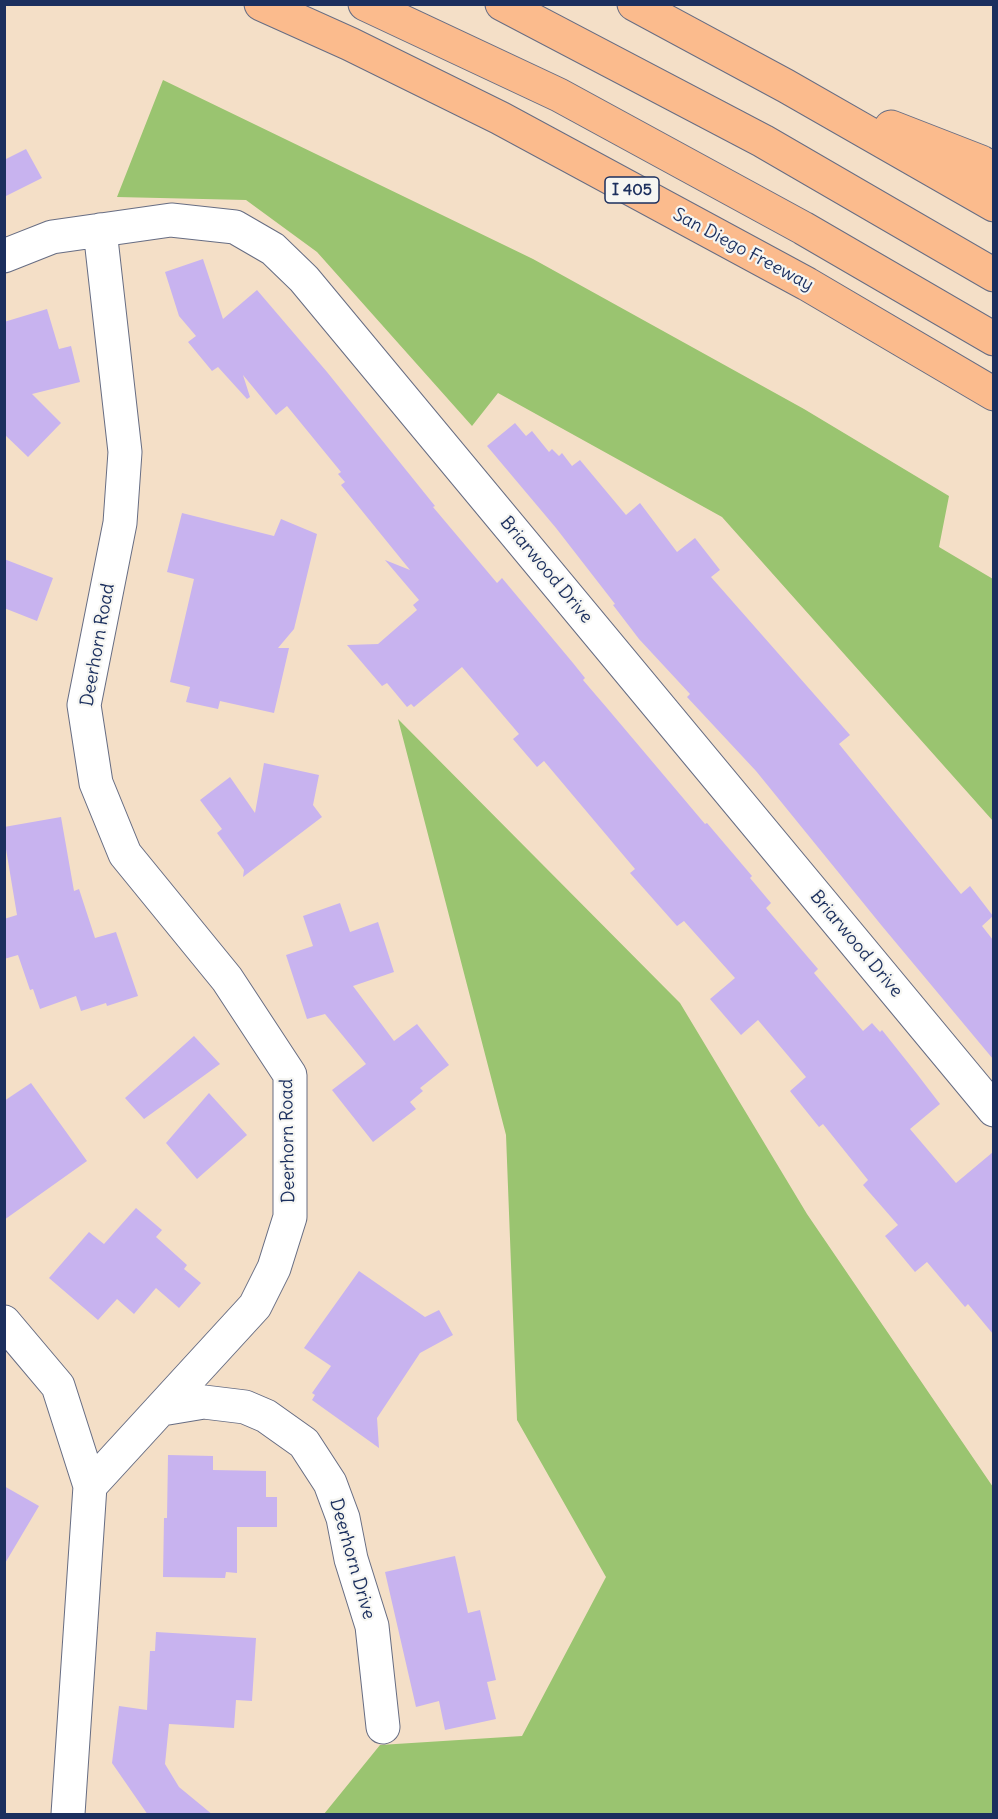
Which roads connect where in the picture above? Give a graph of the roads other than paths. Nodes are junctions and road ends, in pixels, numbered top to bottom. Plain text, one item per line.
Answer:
1 (261, 4) edge
2 (365, 4) edge
3 (502, 4) edge
4 (634, 4) edge
5 (786, 86) junction
6 (993, 170) edge
7 (993, 205) edge
8 (100, 231) junction
9 (4, 256) edge
10 (993, 275) edge
11 (993, 339) edge
12 (993, 394) edge
13 (993, 1110) edge
14 (4, 1322) edge
15 (162, 1409) junction
16 (90, 1486) junction
17 (383, 1727) dead end
18 (68, 1815) edge

1 - 12 highway, San Diego Freeway / I 405
2 - 11 highway
3 - 10 highway
4 - 5 highway
5 - 6 highway
5 - 7 highway
8 - 9 street, Briarwood Drive
8 - 13 street, Briarwood Drive
8 - 15 street, Deerhorn Road
14 - 16 street
15 - 16 street
15 - 17 street, Deerhorn Drive
16 - 18 street

